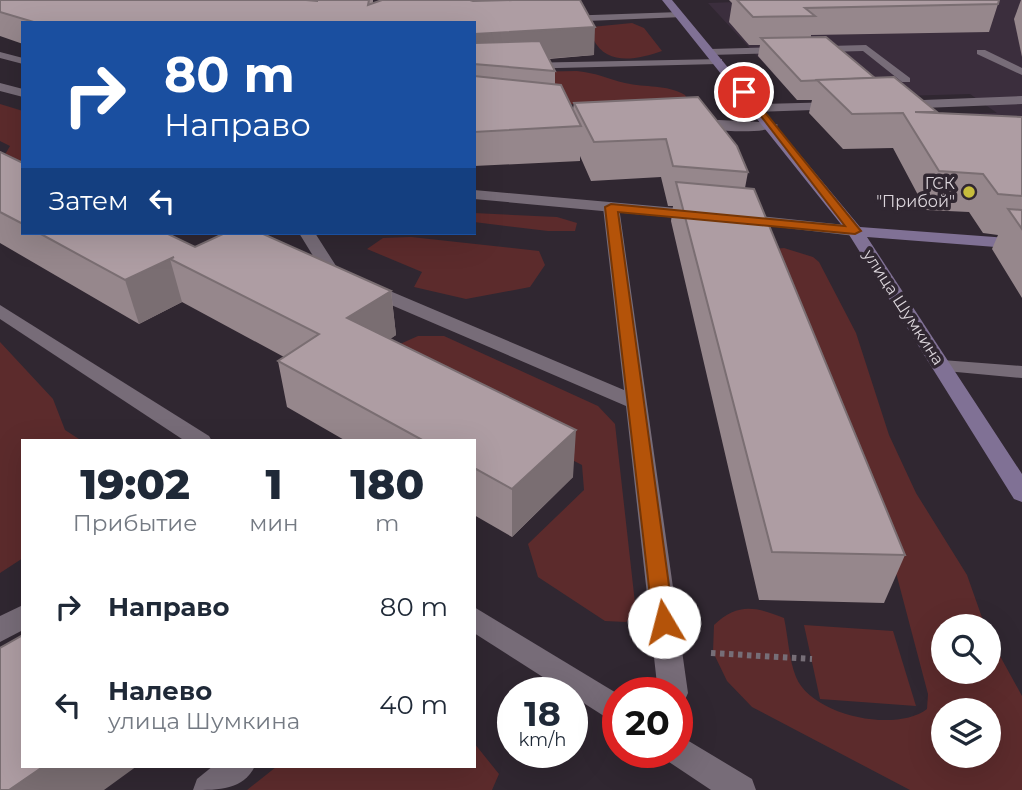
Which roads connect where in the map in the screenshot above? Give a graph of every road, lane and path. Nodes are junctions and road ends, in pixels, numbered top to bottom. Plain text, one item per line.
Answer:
1 (667, 0) edge
2 (680, 15) junction
3 (553, 20) edge
4 (981, 52) dead end
5 (0, 55) edge
6 (714, 56) junction
7 (21, 60) edge
8 (476, 67) edge
9 (1022, 72) edge
10 (906, 80) dead end
11 (0, 87) edge
12 (21, 92) edge
13 (1022, 100) edge
14 (886, 105) edge
15 (858, 106) edge
16 (757, 108) junction
17 (680, 122) edge
18 (772, 125) junction
19 (476, 194) edge
20 (611, 207) junction
21 (855, 231) junction
22 (308, 235) edge
23 (1022, 244) edge
24 (0, 311) edge
25 (942, 366) junction
26 (1022, 372) edge
27 (634, 402) junction
28 (198, 439) edge
29 (1022, 493) edge
30 (21, 617) edge
31 (476, 619) edge
32 (0, 630) edge
33 (703, 653) dead end
34 (812, 659) dead end
35 (671, 677) edge
36 (602, 701) edge
37 (693, 757) edge
38 (236, 768) edge
39 (209, 790) edge
40 (740, 790) edge

1 - 2 street, улица Шумкина
2 - 3 street
2 - 6 street, улица Шумкина
4 - 9 street
5 - 7 street
6 - 8 street
6 - 10 street
6 - 16 street, улица Шумкина
11 - 12 street
13 - 14 street
15 - 16 street
16 - 18 street, улица Шумкина
17 - 18 street
18 - 21 street, улица Шумкина
19 - 20 street
20 - 21 street
20 - 27 street
21 - 23 street
21 - 25 street, улица Шумкина
22 - 27 street
24 - 28 street
25 - 26 street
25 - 29 street, улица Шумкина
27 - 35 street
30 - 32 street
31 - 36 street
33 - 34 path
37 - 40 street
38 - 39 street

